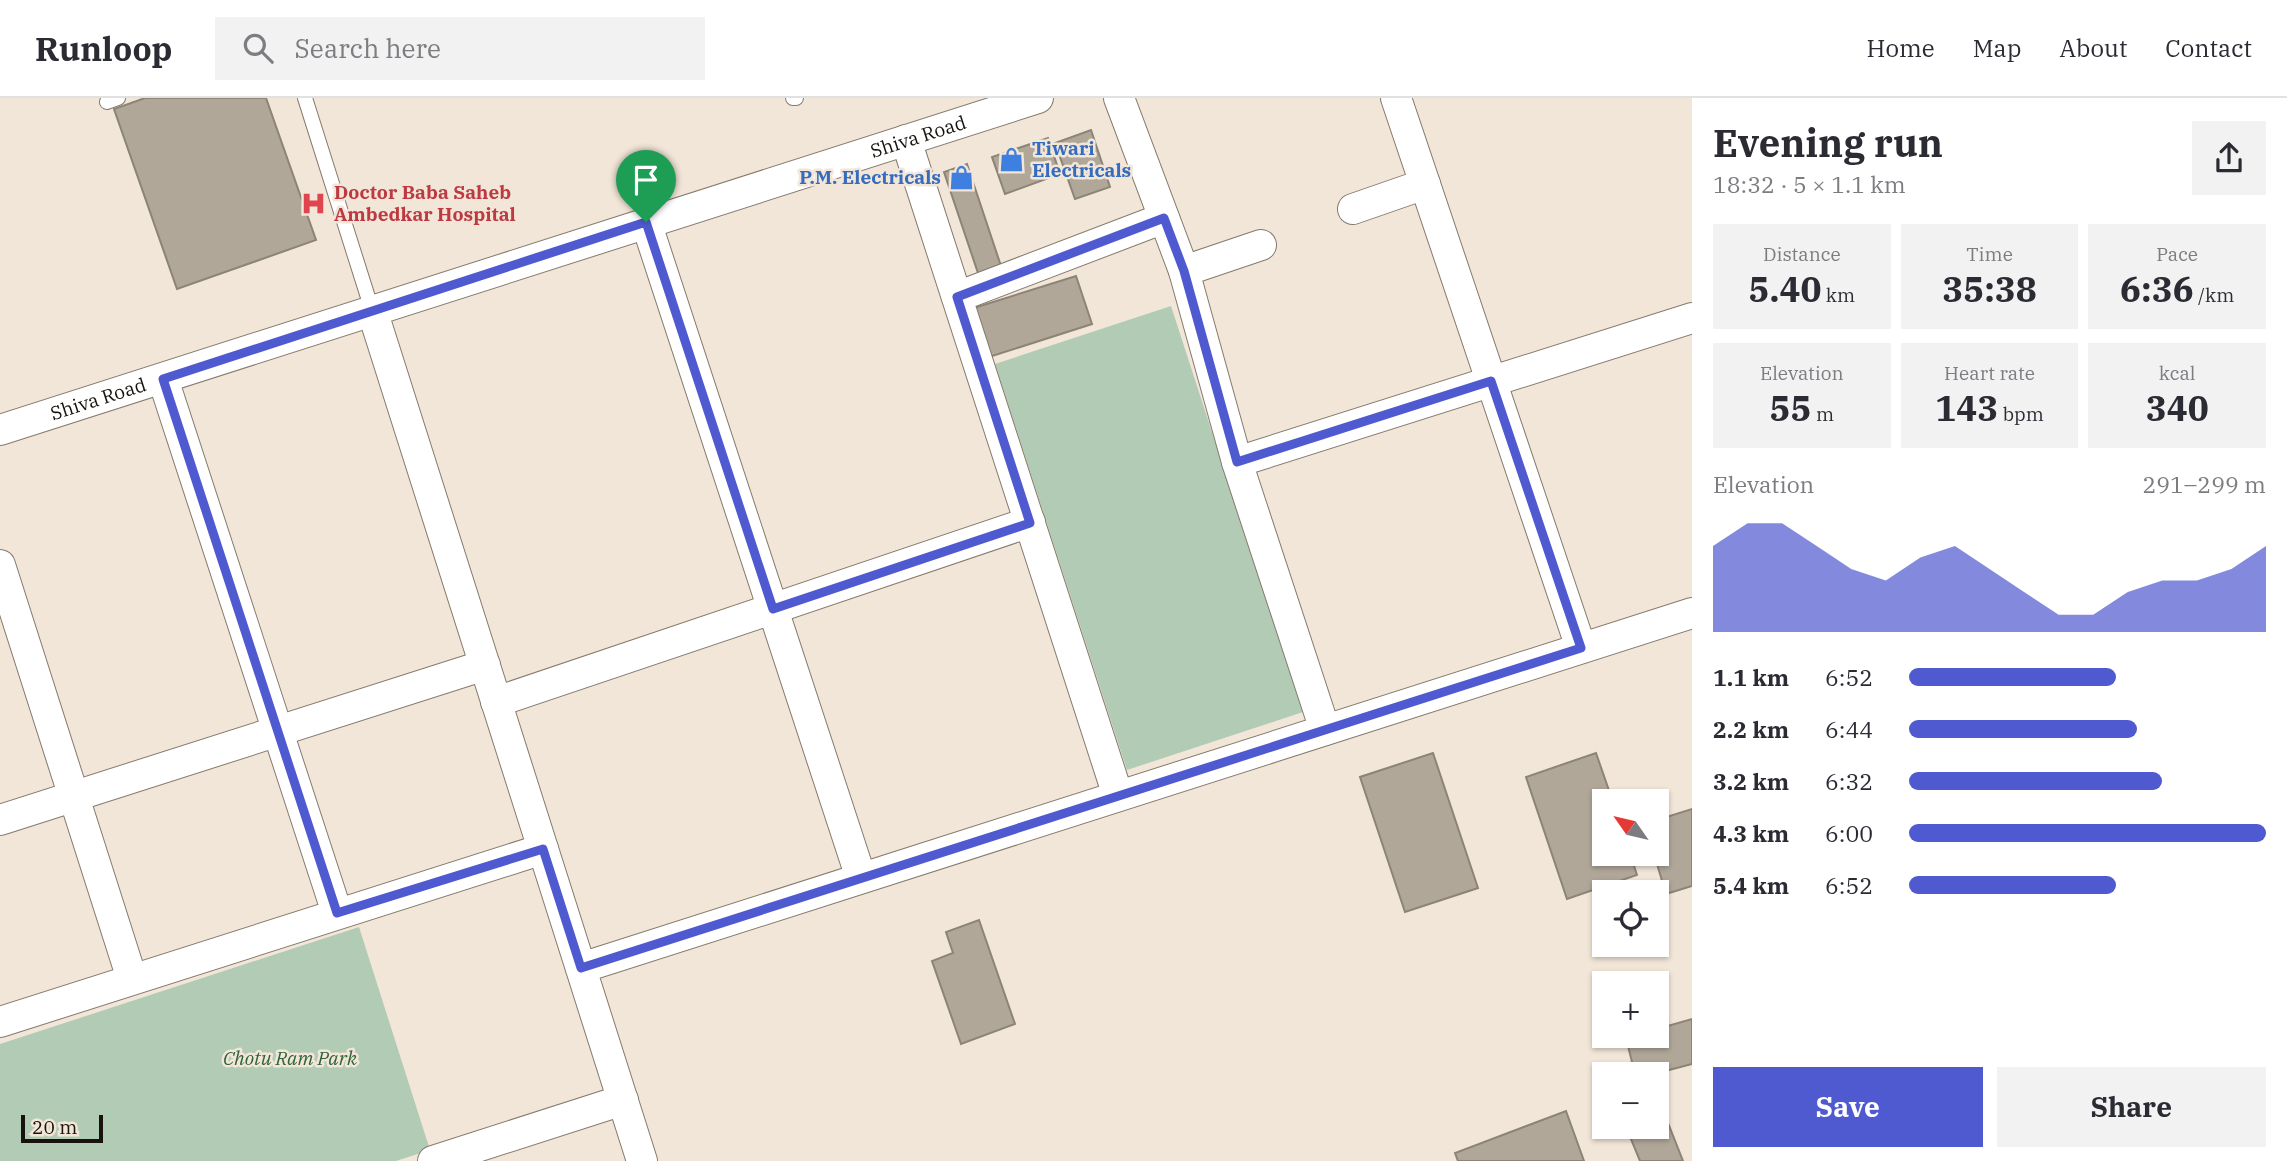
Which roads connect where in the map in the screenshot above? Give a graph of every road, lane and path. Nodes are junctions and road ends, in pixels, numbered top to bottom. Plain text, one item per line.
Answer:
1 (305, 98) edge
2 (1038, 98) edge
3 (1119, 98) edge
4 (1396, 98) edge
5 (906, 140) junction
6 (1425, 184) junction
7 (1353, 209) dead end
8 (1164, 218) junction
9 (646, 222) junction
10 (1261, 245) dead end
11 (1184, 271) junction
12 (957, 297) junction
13 (372, 310) junction
14 (1692, 318) edge
15 (163, 379) junction
16 (1491, 381) junction
17 (0, 430) edge
18 (1237, 462) junction
19 (1030, 523) junction
20 (0, 565) edge
21 (773, 609) junction
22 (1692, 612) edge
23 (1581, 648) junction
24 (485, 665) junction
25 (496, 702) junction
26 (1325, 730) junction
27 (278, 731) junction
28 (74, 796) junction
29 (1118, 796) junction
30 (0, 820) edge
31 (543, 849) junction
32 (861, 878) junction
33 (337, 913) junction
34 (581, 968) junction
35 (132, 979) junction
36 (0, 1022) edge
37 (623, 1100) junction
38 (433, 1161) edge
39 (642, 1161) edge

1 - 13 lane
2 - 5 street, Shiva Road
3 - 8 street
4 - 6 street
5 - 9 street, Shiva Road
5 - 12 street
6 - 7 street
6 - 16 street
8 - 11 street
8 - 12 street
9 - 13 street, Shiva Road
9 - 21 street
10 - 11 street
11 - 18 street
12 - 19 street
13 - 15 street, Shiva Road
13 - 24 street
14 - 16 street
15 - 17 street, Shiva Road
15 - 27 street
16 - 18 street
16 - 23 street
18 - 26 street
19 - 21 street
19 - 29 street
20 - 28 street
21 - 25 street
21 - 32 street
22 - 23 street
23 - 26 street
24 - 25 street
24 - 27 street
25 - 31 street
26 - 29 street
27 - 28 street
27 - 33 street
28 - 30 street
28 - 35 street
29 - 32 street
31 - 33 street
31 - 34 street
32 - 34 street
33 - 35 street
34 - 37 street
35 - 36 street
37 - 38 street
37 - 39 street

